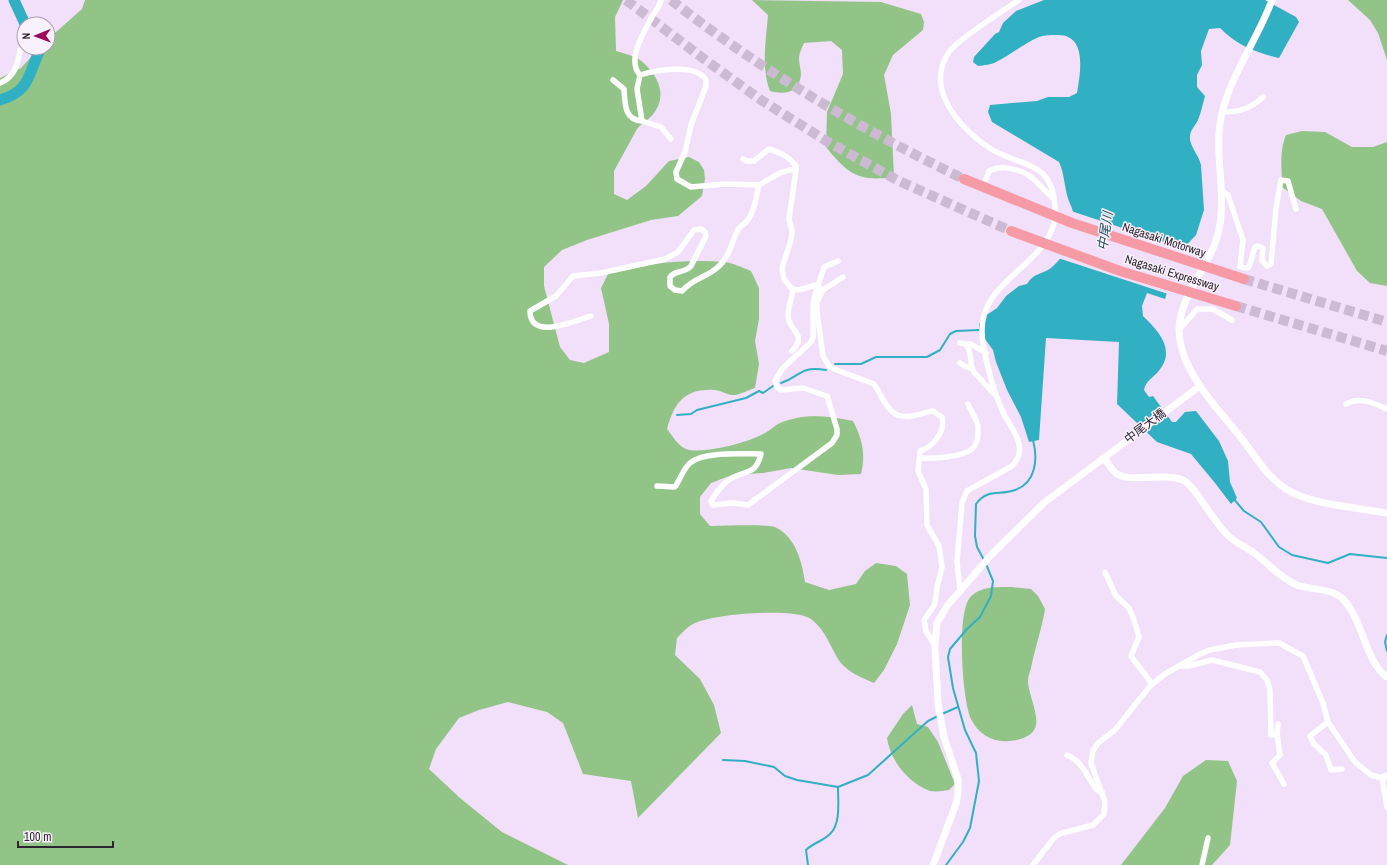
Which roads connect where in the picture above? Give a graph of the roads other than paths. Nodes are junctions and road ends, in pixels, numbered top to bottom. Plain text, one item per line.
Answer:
1 (661, 0) edge
2 (1019, 0) edge
3 (1272, 0) edge
4 (18, 56) edge
5 (640, 75) junction
6 (613, 80) dead end
7 (0, 83) edge
8 (1263, 96) dead end
9 (1222, 112) junction
10 (642, 121) junction
11 (671, 139) dead end
12 (743, 159) dead end
13 (796, 170) junction
14 (964, 179) tunnel mouth
15 (986, 179) dead end
16 (758, 185) junction
17 (1221, 190) junction
18 (1054, 200) junction
19 (1296, 209) dead end
20 (1011, 231) tunnel mouth
21 (838, 261) dead end
22 (843, 278) dead end
23 (1244, 279) tunnel mouth
24 (821, 288) junction
25 (794, 290) junction
26 (1236, 306) tunnel mouth
27 (591, 316) dead end
28 (1232, 320) dead end
29 (1179, 330) junction
30 (792, 351) dead end
31 (986, 353) junction
32 (960, 363) dead end
33 (971, 368) junction
34 (1200, 386) junction
35 (995, 394) junction
36 (968, 404) dead end
37 (1346, 404) dead end
38 (1387, 409) edge
39 (920, 458) junction
40 (1104, 458) junction
41 (658, 486) dead end
42 (1387, 513) edge
43 (1106, 572) dead end
44 (960, 589) junction
45 (935, 646) junction
46 (1178, 666) junction
47 (1387, 677) edge
48 (1152, 684) junction
49 (1328, 722) junction
50 (1278, 724) dead end
51 (1277, 734) junction
52 (1067, 755) dead end
53 (1342, 768) dead end
54 (1384, 777) edge
55 (1284, 784) dead end
56 (1102, 792) junction
57 (1387, 807) edge
58 (1208, 838) dead end
59 (933, 865) edge
60 (1033, 865) edge
61 (1202, 865) edge

1 - 5 street
2 - 18 street
3 - 9 street
4 - 7 street
5 - 10 street
5 - 16 street
6 - 10 street
8 - 9 street
9 - 17 street
10 - 11 street
12 - 13 street
13 - 16 street
13 - 25 street
14 - 23 highway, Nagasaki Motorway
15 - 18 street
16 - 27 street
17 - 19 street
17 - 29 street
18 - 31 street
20 - 26 highway, Nagasaki Expressway
21 - 24 street
22 - 24 street
24 - 25 street
24 - 39 street
24 - 41 street
25 - 30 street
28 - 29 street
29 - 34 street
31 - 33 street
31 - 35 street
32 - 33 street
33 - 35 street
34 - 40 street, 中尾大橋
34 - 42 street
35 - 44 street
36 - 39 street
37 - 38 street
39 - 45 street
40 - 44 street, 中尾大橋
40 - 47 street
43 - 48 street
44 - 45 street, 中尾大橋
45 - 59 street, 中尾大橋
46 - 48 street
46 - 49 street
46 - 51 street
48 - 56 street
49 - 53 street
49 - 54 street
50 - 51 street
51 - 55 street
52 - 56 street
54 - 57 street
56 - 60 street
58 - 61 street

